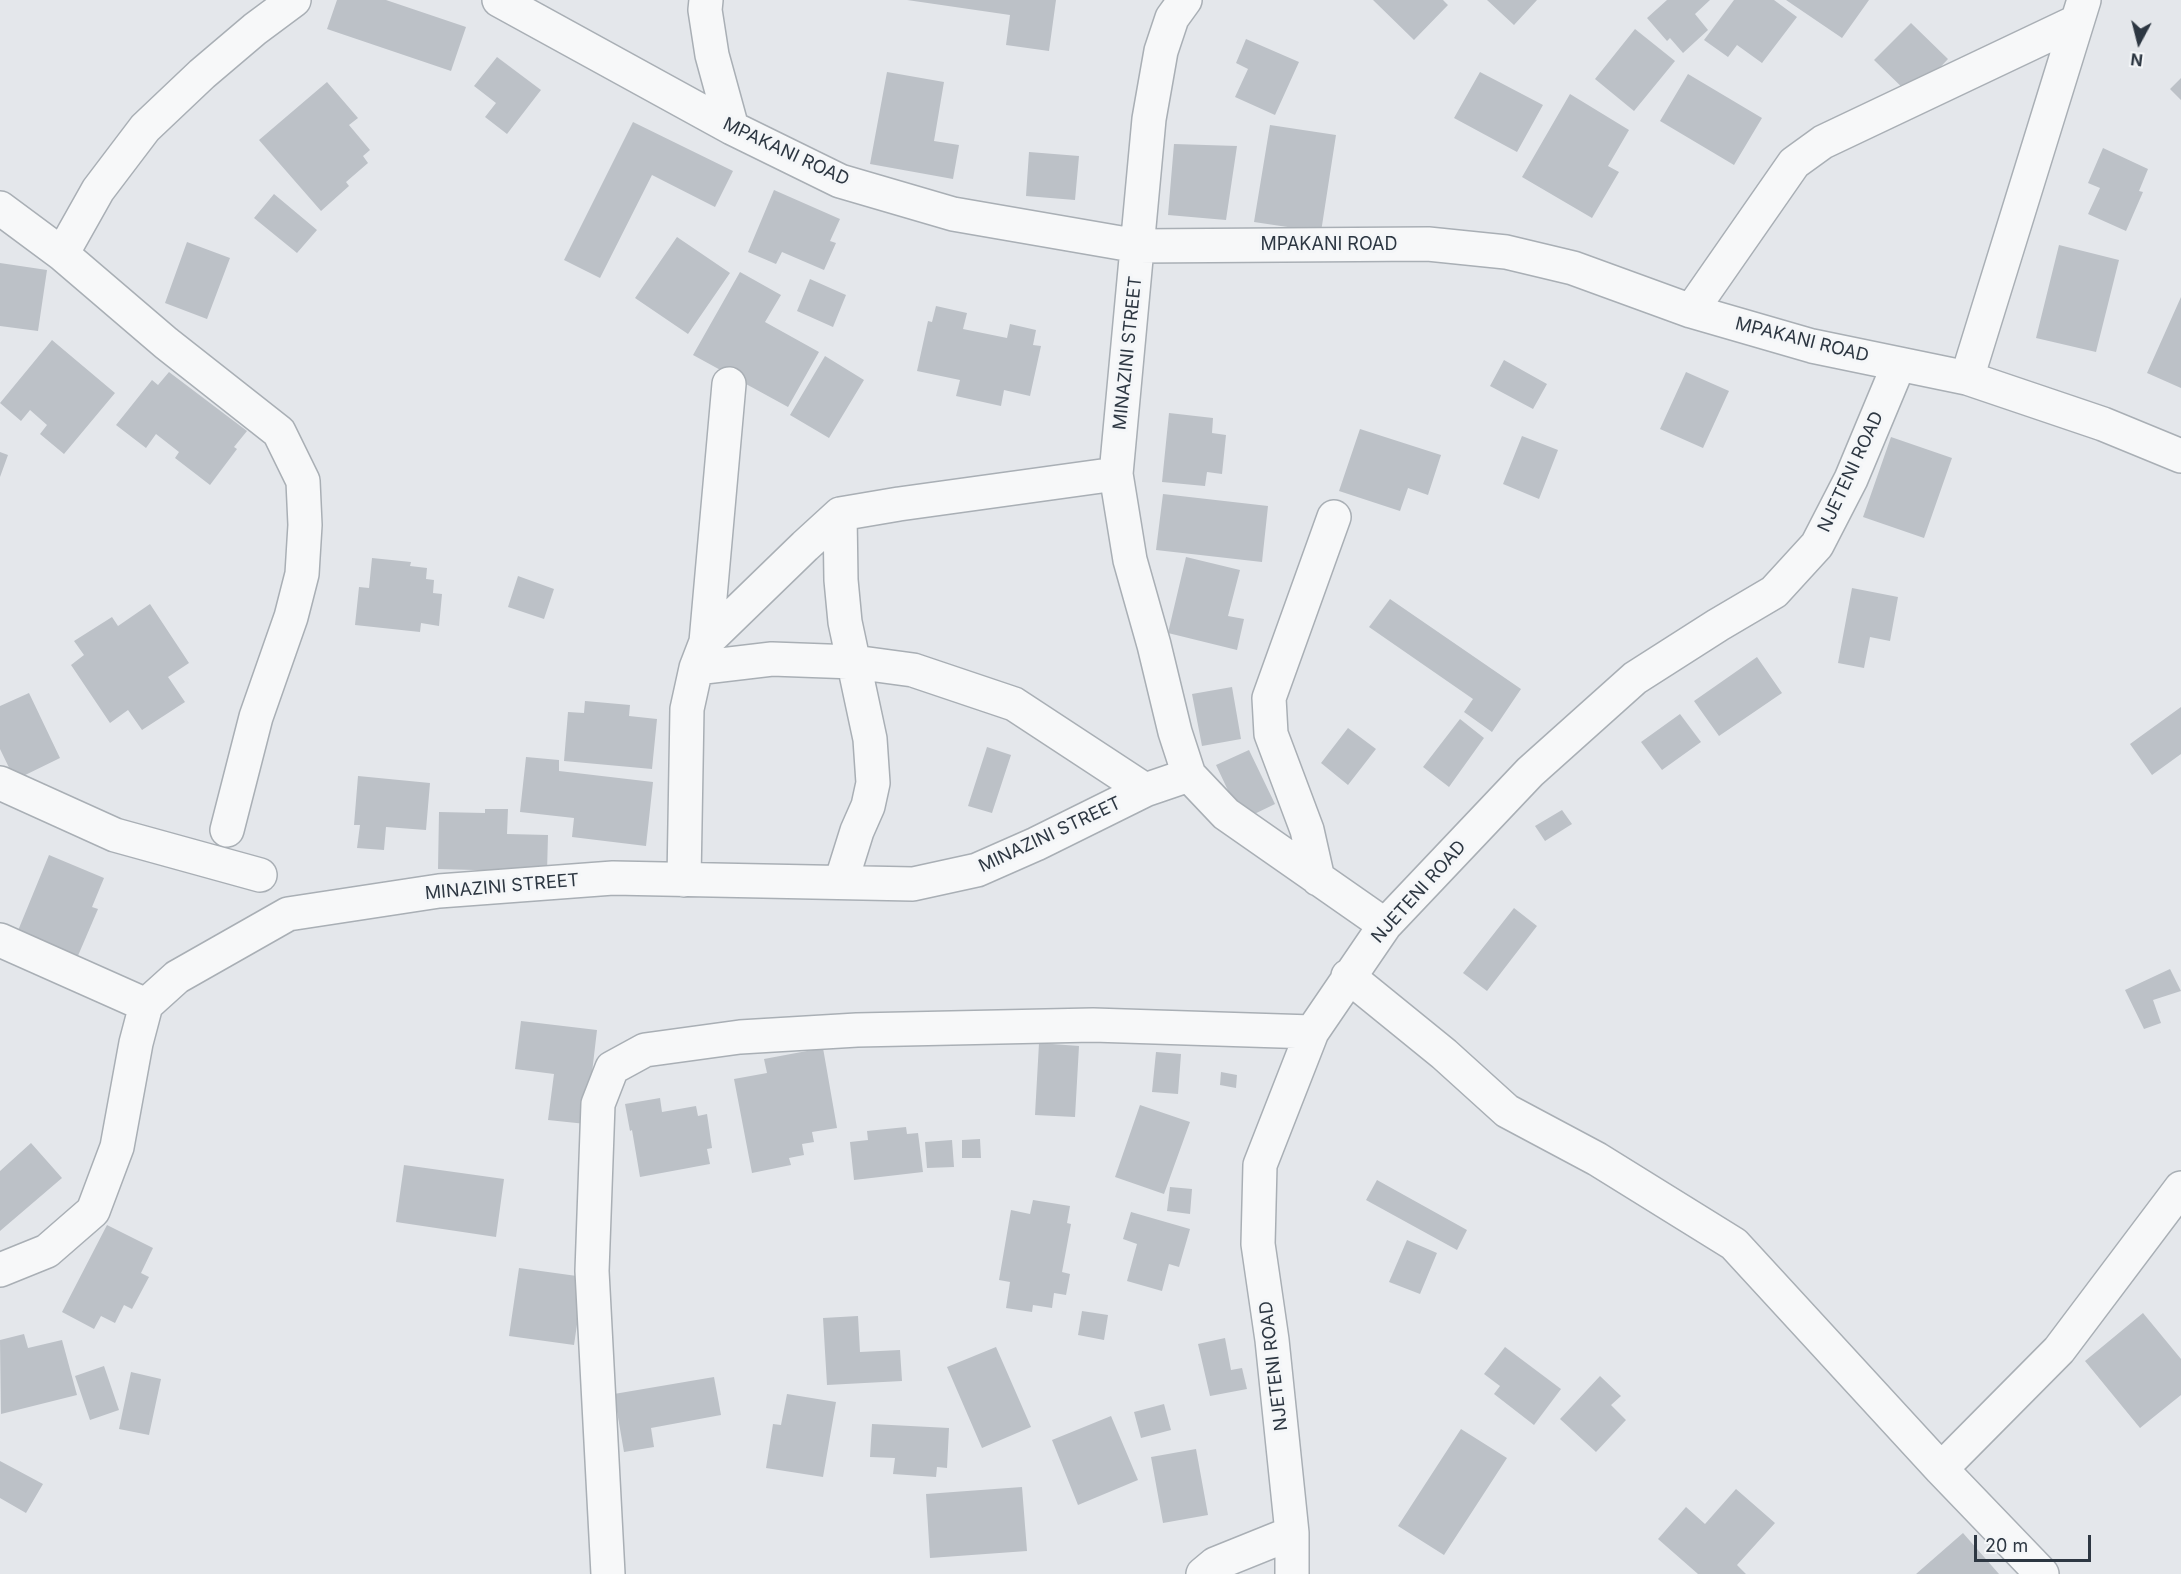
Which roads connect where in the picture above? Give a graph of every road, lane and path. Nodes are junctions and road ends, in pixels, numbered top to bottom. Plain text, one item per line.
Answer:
1 (294, 0) edge
2 (499, 0) edge
3 (706, 0) edge
4 (1185, 0) edge
5 (2080, 11) edge
6 (732, 128) junction
7 (0, 208) edge
8 (1138, 246) junction
9 (62, 254) junction
10 (1691, 311) junction
11 (1899, 364) junction
12 (1967, 378) junction
13 (729, 384) dead end
14 (2181, 456) edge
15 (1116, 474) junction
16 (840, 514) junction
17 (1334, 516) dead end
18 (701, 655) junction
19 (854, 662) junction
20 (1189, 776) junction
21 (0, 783) edge
22 (1145, 789) junction
23 (227, 830) dead end
24 (260, 875) dead end
25 (1318, 879) junction
26 (684, 880) junction
27 (841, 882) junction
28 (1384, 925) junction
29 (0, 940) edge
30 (1348, 976) junction
31 (146, 1005) junction
32 (1312, 1032) junction
33 (2181, 1188) edge
34 (0, 1270) edge
35 (1941, 1469) junction
36 (1292, 1533) junction
37 (608, 1574) edge
38 (1203, 1574) edge
39 (1292, 1574) edge
40 (2042, 1574) edge

1 - 9 street
2 - 6 street, MPAKANI ROAD
3 - 6 street
4 - 8 street, MINAZINI STREET
5 - 10 street
5 - 12 street
6 - 8 street, MPAKANI ROAD
7 - 9 street
8 - 10 street, MPAKANI ROAD
8 - 15 street, MINAZINI STREET
9 - 23 street
10 - 11 street, MPAKANI ROAD
11 - 12 street, MPAKANI ROAD
11 - 28 street, NJETENI ROAD
12 - 14 street, MPAKANI ROAD
13 - 18 street
15 - 16 street
15 - 20 street, MINAZINI STREET
16 - 18 street
16 - 19 street
17 - 25 street
18 - 19 street
18 - 26 street
19 - 22 street
19 - 27 street
20 - 22 street, MINAZINI STREET
20 - 25 street, MINAZINI STREET
21 - 24 street
22 - 27 street, MINAZINI STREET
25 - 28 street, MINAZINI STREET
26 - 27 street, MINAZINI STREET
26 - 31 street, MINAZINI STREET
28 - 30 street, NJETENI ROAD
29 - 31 street
30 - 32 street, NJETENI ROAD
30 - 35 street
31 - 34 street
32 - 36 street, NJETENI ROAD
32 - 37 street
33 - 35 street
35 - 40 street
36 - 38 street
36 - 39 street, NJETENI ROAD

